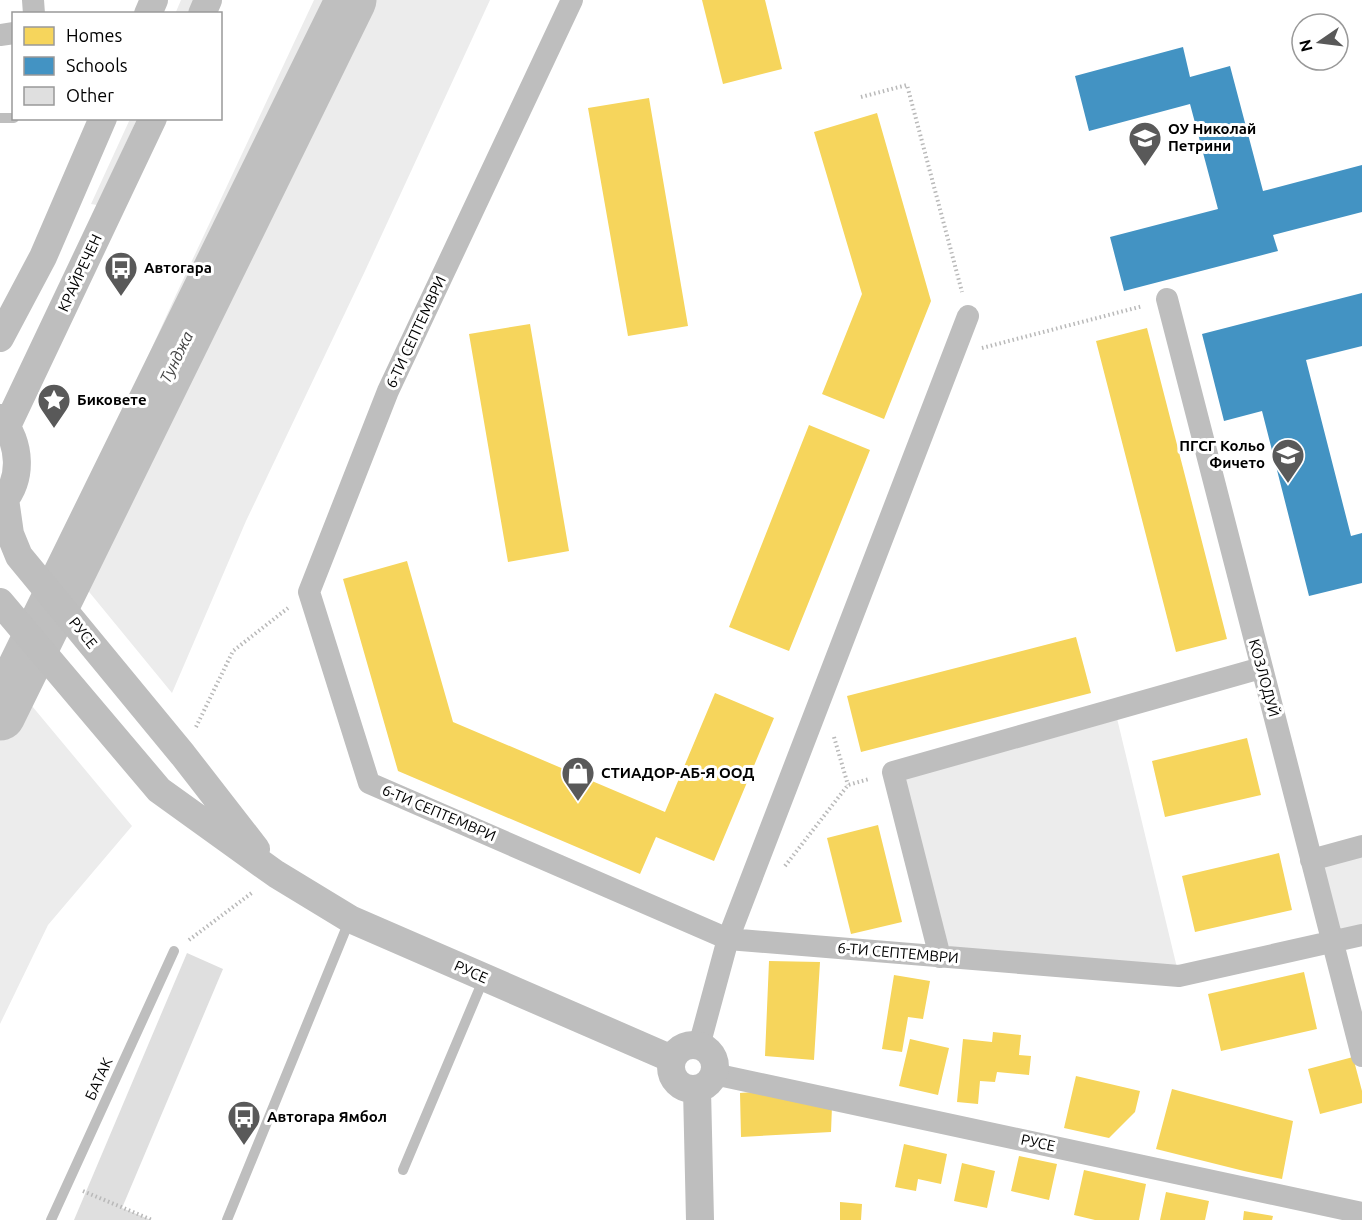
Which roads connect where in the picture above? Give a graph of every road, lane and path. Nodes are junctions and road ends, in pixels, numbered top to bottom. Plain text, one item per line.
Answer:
1 (572, 0) edge
2 (861, 97) dead end
3 (102, 120) edge
4 (152, 120) edge
5 (1167, 299) joint
6 (968, 316) junction
7 (0, 338) edge
8 (3, 422) edge
9 (3, 502) edge
10 (309, 592) junction
11 (0, 602) edge
12 (1262, 668) junction
13 (822, 695) junction
14 (183, 755) junction
15 (893, 772) junction
16 (848, 785) junction
17 (1362, 846) edge
18 (1311, 860) junction
19 (784, 867) dead end
20 (276, 874) junction
21 (351, 918) junction
22 (1362, 935) edge
23 (728, 939) junction
24 (1332, 942) junction
25 (174, 951) joint
26 (940, 957) junction
27 (484, 977) junction
28 (699, 1046) junction
29 (1362, 1056) edge
30 (672, 1059) junction
31 (706, 1082) junction
32 (404, 1170) dead end
33 (68, 1185) junction
34 (1362, 1214) edge
35 (51, 1220) edge
36 (152, 1220) edge
37 (227, 1220) edge
38 (700, 1220) edge

1 - 10 street, 6-ТИ СЕПТЕМВРИ
2 - 6 path
3 - 7 street
4 - 8 street, КРАЙРЕЧЕН
5 - 6 path
5 - 12 street, КОЗЛОДУЙ
6 - 13 street
8 - 9 street
9 - 14 street, РУСЕ
10 - 14 path
10 - 23 street, 6-ТИ СЕПТЕМВРИ
11 - 20 street, РУСЕ
12 - 15 street
12 - 18 street, КОЗЛОДУЙ
13 - 16 path
13 - 23 street
14 - 20 street, РУСЕ
15 - 16 path
15 - 26 street
16 - 19 path
17 - 18 street
18 - 24 street, КОЗЛОДУЙ
20 - 21 street, РУСЕ
20 - 25 path
21 - 27 street, РУСЕ
21 - 37 lane
22 - 24 street, 6-ТИ СЕПТЕМВРИ
23 - 26 street, 6-ТИ СЕПТЕМВРИ
23 - 28 street
24 - 26 street, 6-ТИ СЕПТЕМВРИ
24 - 29 street, КОЗЛОДУЙ
25 - 33 lane, БАТАК
27 - 30 street, РУСЕ
27 - 32 lane
28 - 30 street
28 - 31 street
30 - 31 street
31 - 34 street, РУСЕ
31 - 38 street
33 - 35 lane, БАТАК
33 - 36 path

